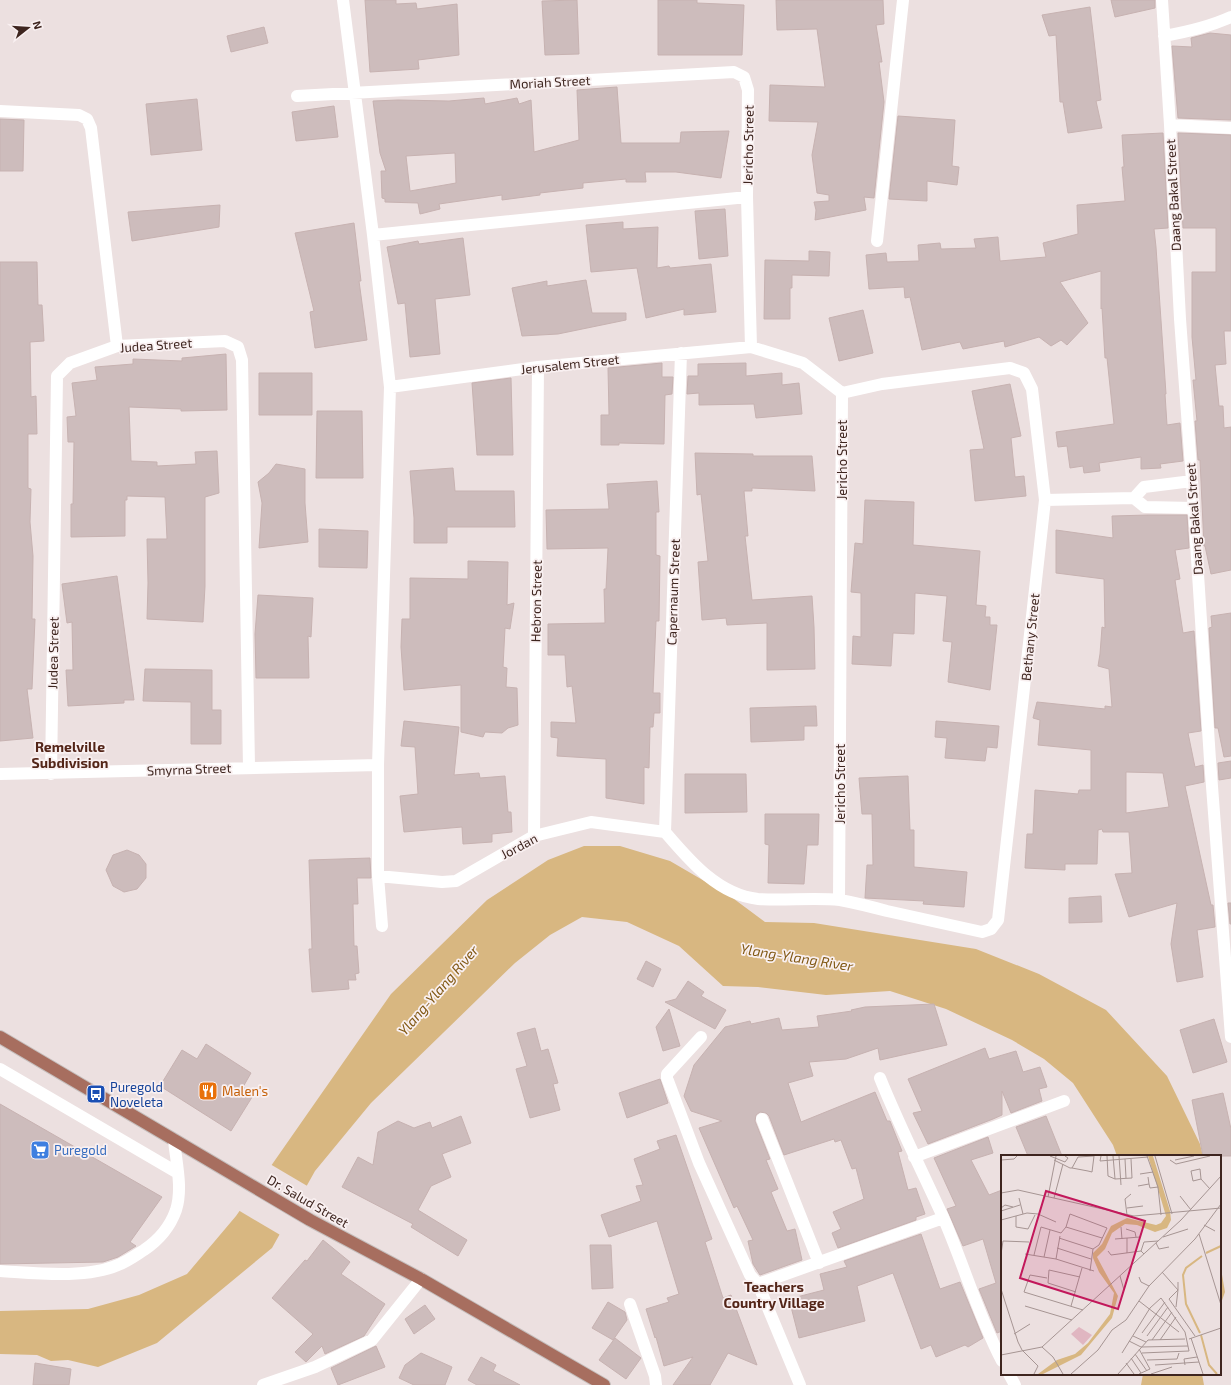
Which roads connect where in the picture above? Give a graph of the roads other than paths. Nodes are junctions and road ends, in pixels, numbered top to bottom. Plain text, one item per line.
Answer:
1 (342, 0) edge
2 (904, 0) edge
3 (1162, 0) edge
4 (1231, 17) edge
5 (1164, 36) junction
6 (744, 77) joint
7 (354, 93) junction
8 (297, 96) dead end
9 (0, 111) edge
10 (1170, 125) junction
11 (1231, 128) edge
12 (747, 197) junction
13 (373, 235) junction
14 (877, 241) dead end
15 (117, 346) junction
16 (751, 347) junction
17 (681, 353) junction
18 (538, 367) junction
19 (390, 387) junction
20 (842, 393) junction
21 (1192, 481) junction
22 (1134, 498) junction
23 (1045, 500) junction
24 (1194, 508) junction
25 (378, 765) junction
26 (249, 767) junction
27 (0, 774) edge
28 (51, 774) junction
29 (665, 832) junction
30 (534, 836) junction
31 (378, 876) junction
32 (839, 900) junction
33 (382, 926) dead end
34 (0, 1037) edge
35 (701, 1037) dead end
36 (1231, 1037) edge
37 (0, 1069) edge
38 (880, 1078) dead end
39 (1064, 1101) dead end
40 (762, 1119) dead end
41 (174, 1140) junction
42 (914, 1157) junction
43 (178, 1173) junction
44 (943, 1218) junction
45 (818, 1263) junction
46 (0, 1271) edge
47 (421, 1279) junction
48 (758, 1284) junction
49 (630, 1304) dead end
50 (996, 1338) edge
51 (1001, 1357) edge
52 (1010, 1375) edge
53 (263, 1385) edge
54 (604, 1385) edge
55 (656, 1385) edge
56 (800, 1385) edge
57 (1015, 1385) edge

1 - 7 street
2 - 14 street
3 - 5 street, Daang Bakal Street
4 - 5 street
5 - 10 street, Daang Bakal Street
6 - 7 street, Moriah Street
6 - 12 street, Jericho Street
7 - 8 street, Moriah Street
7 - 13 street
9 - 15 street
10 - 11 street
10 - 21 street, Daang Bakal Street
12 - 13 street
12 - 16 street, Jericho Street
13 - 19 street
15 - 26 street, Judea Street
15 - 28 street, Judea Street
16 - 17 street, Jerusalem Street
16 - 20 street
17 - 18 street, Jerusalem Street
17 - 29 street, Capernaum Street
18 - 19 street, Jerusalem Street
18 - 30 street, Hebron Street
19 - 25 street
20 - 23 street, Bethany Street
20 - 32 street, Jericho Street
21 - 22 street
21 - 24 street, Daang Bakal Street
22 - 23 street
22 - 24 street
23 - 32 street, Bethany Street
24 - 36 street, Daang Bakal Street
25 - 26 street, Smyrna Street
25 - 31 street
26 - 28 street, Smyrna Street
27 - 28 street, Smyrna Street
29 - 30 street, Jordan
29 - 32 street, Bethany Street
30 - 31 street, Jordan
31 - 33 street
34 - 41 main road, Dr. Salud Street
35 - 48 street
37 - 43 street
38 - 42 street
39 - 42 street
40 - 45 street
41 - 43 street
41 - 47 main road, Dr. Salud Street
42 - 44 street
43 - 46 street
44 - 45 street
44 - 50 street
45 - 48 street
47 - 53 street
47 - 54 main road, Dr. Salud Street
48 - 56 street
49 - 55 street
50 - 51 street
52 - 57 street

